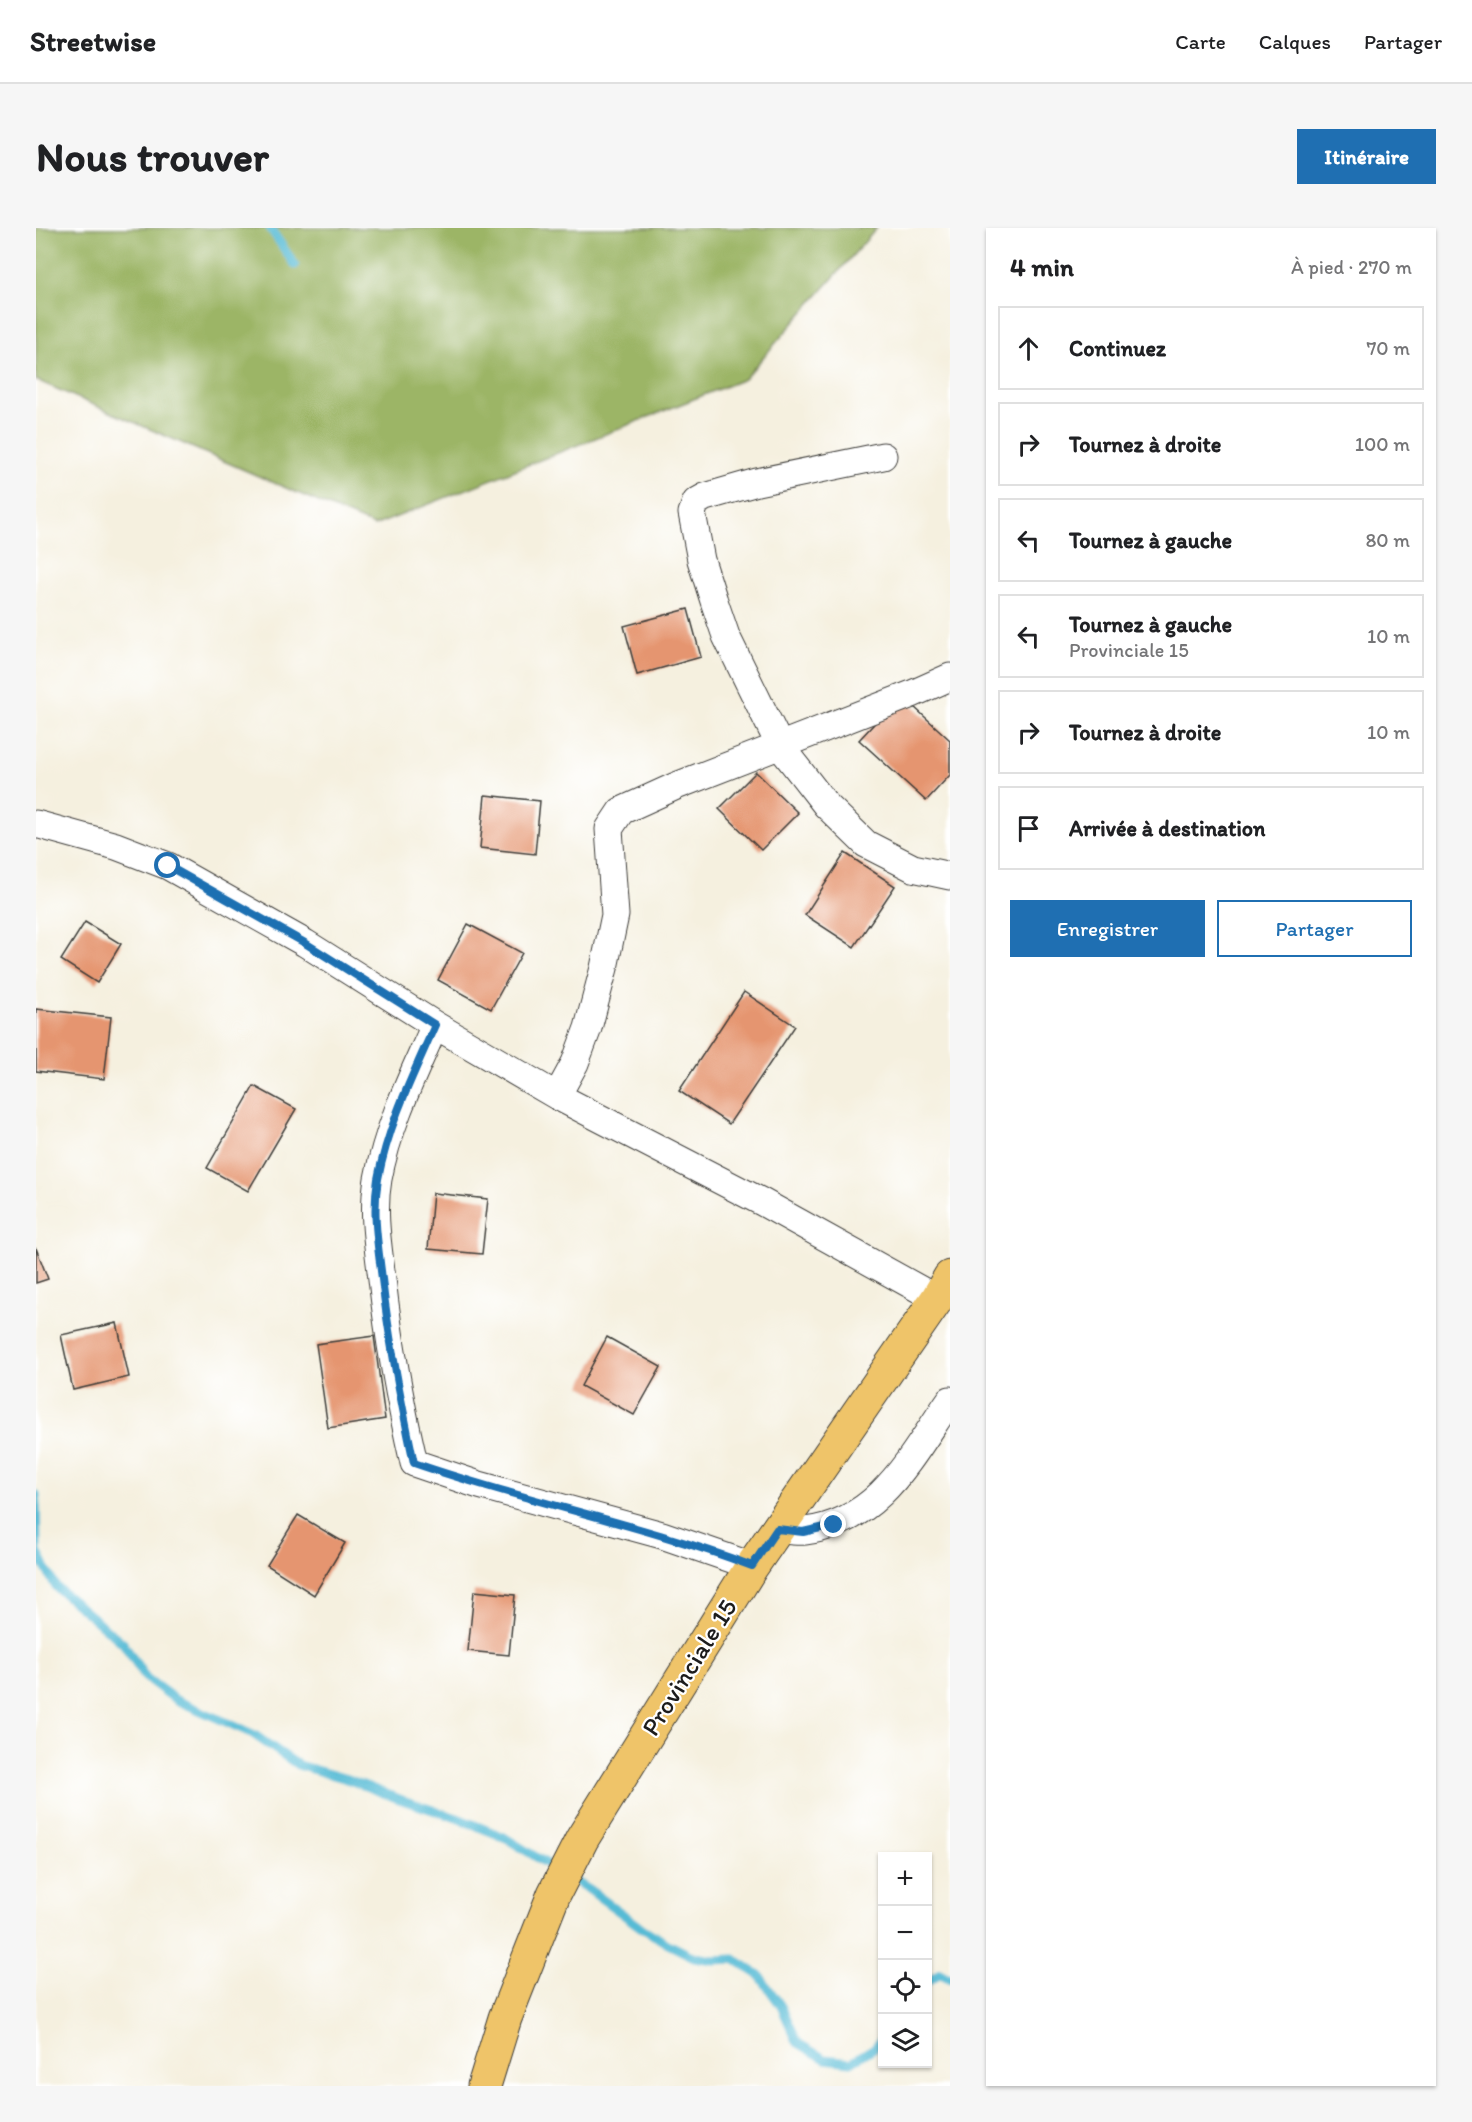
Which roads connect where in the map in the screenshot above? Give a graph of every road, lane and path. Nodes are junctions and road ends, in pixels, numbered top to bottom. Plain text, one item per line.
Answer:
1 (883, 456) dead end
2 (950, 677) edge
3 (780, 746) junction
4 (36, 824) edge
5 (950, 876) edge
6 (435, 1025) junction
7 (557, 1096) junction
8 (944, 1288) edge
9 (950, 1400) edge
10 (777, 1529) junction
11 (752, 1566) junction
12 (484, 2086) edge

1 - 3 street
2 - 3 street
3 - 5 street
3 - 7 street
4 - 6 street
6 - 7 street
6 - 11 street
7 - 8 street
8 - 10 main road, Provinciale 15
9 - 10 street
10 - 11 main road, Provinciale 15
11 - 12 main road, Provinciale 15

